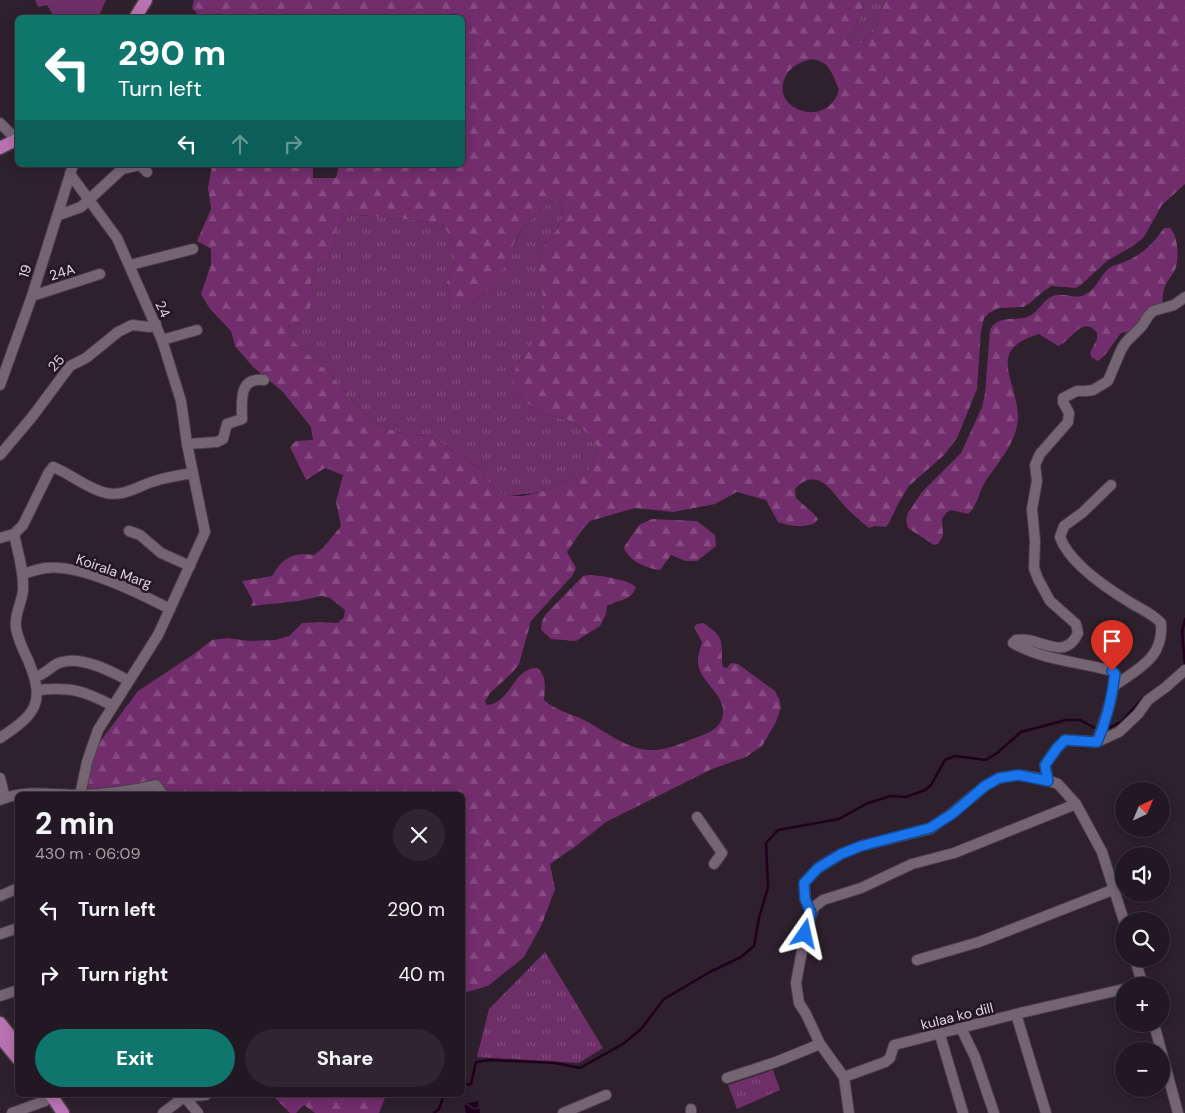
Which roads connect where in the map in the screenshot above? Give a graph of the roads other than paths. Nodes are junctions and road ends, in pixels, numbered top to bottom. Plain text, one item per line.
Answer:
1 (146, 0) edge
2 (137, 15) edge
3 (0, 123) edge
4 (15, 137) edge
5 (15, 140) edge
6 (0, 148) edge
7 (130, 167) edge
8 (142, 167) edge
9 (72, 169) edge
10 (117, 169) edge
11 (147, 172) dead end
12 (90, 200) junction
13 (59, 215) junction
14 (193, 249) dead end
15 (130, 265) junction
16 (100, 274) dead end
17 (32, 296) junction
18 (1185, 298) edge
19 (156, 324) junction
20 (197, 330) dead end
21 (162, 340) junction
22 (264, 380) dead end
23 (0, 385) edge
24 (187, 444) junction
25 (0, 456) edge
26 (193, 473) junction
27 (1111, 486) dead end
28 (129, 531) dead end
29 (14, 534) junction
30 (0, 538) edge
31 (190, 566) junction
32 (23, 574) junction
33 (170, 609) junction
34 (1185, 670) edge
35 (35, 677) junction
36 (129, 681) junction
37 (1114, 686) junction
38 (37, 690) junction
39 (113, 706) junction
40 (0, 738) edge
41 (1097, 742) junction
42 (0, 778) edge
43 (1048, 781) junction
44 (81, 792) edge
45 (121, 792) edge
46 (161, 792) edge
47 (15, 796) edge
48 (2, 799) edge
49 (1076, 804) junction
50 (697, 817) dead end
51 (714, 864) dead end
52 (15, 889) edge
53 (1115, 889) joint
54 (0, 896) edge
55 (811, 913) junction
56 (15, 929) edge
57 (0, 934) edge
58 (917, 960) dead end
59 (15, 991) edge
60 (1115, 991) edge
61 (0, 996) edge
62 (1016, 1014) junction
63 (0, 1022) edge
64 (961, 1028) junction
65 (1156, 1032) edge
66 (940, 1034) junction
67 (0, 1036) edge
68 (15, 1042) edge
69 (820, 1044) junction
70 (15, 1056) edge
71 (844, 1077) junction
72 (727, 1078) dead end
73 (606, 1095) dead end
74 (46, 1097) edge
75 (183, 1097) edge
76 (185, 1097) edge
77 (12, 1113) edge
78 (54, 1113) edge
79 (63, 1113) edge
80 (163, 1113) edge
81 (198, 1113) edge
82 (563, 1113) edge
83 (849, 1113) edge
84 (963, 1113) edge
85 (994, 1113) edge
86 (1046, 1113) edge
87 (1178, 1113) edge

1 - 2 main road
3 - 4 street
5 - 6 main road
7 - 10 street
8 - 11 street
9 - 12 street, 24 / 24
9 - 13 street, 19
10 - 12 street
12 - 13 street
12 - 15 street, 24 / 24
13 - 17 street, 19
14 - 15 street
15 - 19 street, 24 / 24
16 - 17 street, 24A / 24A
17 - 23 street, 19
18 - 37 street
19 - 21 street, 24 / 24
19 - 25 street, 25 / 25
20 - 21 street
21 - 24 street, 24 / 24
22 - 24 street
24 - 26 street, 24 / 24
26 - 29 street
26 - 31 street, 24
27 - 37 street
28 - 31 street
29 - 30 street
29 - 32 street
31 - 33 street, 24
32 - 33 street, Koirala Marg
32 - 35 street
33 - 36 street, 24
34 - 41 street
35 - 36 street
35 - 38 street
36 - 39 street, 24
37 - 41 street
38 - 39 street
38 - 40 street
39 - 44 street, 24
41 - 43 street
42 - 48 street
43 - 49 street
43 - 55 street
45 - 46 street
47 - 48 street
49 - 53 street
49 - 55 street
50 - 51 street
52 - 54 street
53 - 58 street
55 - 69 street
56 - 57 street
59 - 61 street
60 - 62 street, kulaa ko dill
62 - 64 street, kulaa ko dill
62 - 86 street
63 - 68 main road
64 - 66 street, kulaa ko dill
64 - 85 street
65 - 87 street
66 - 71 street, kulaa ko dill
66 - 84 street
67 - 70 main road
69 - 71 street
69 - 72 street
71 - 83 street
73 - 82 street
74 - 77 street
74 - 78 main road
74 - 79 main road
75 - 80 street
76 - 81 street

